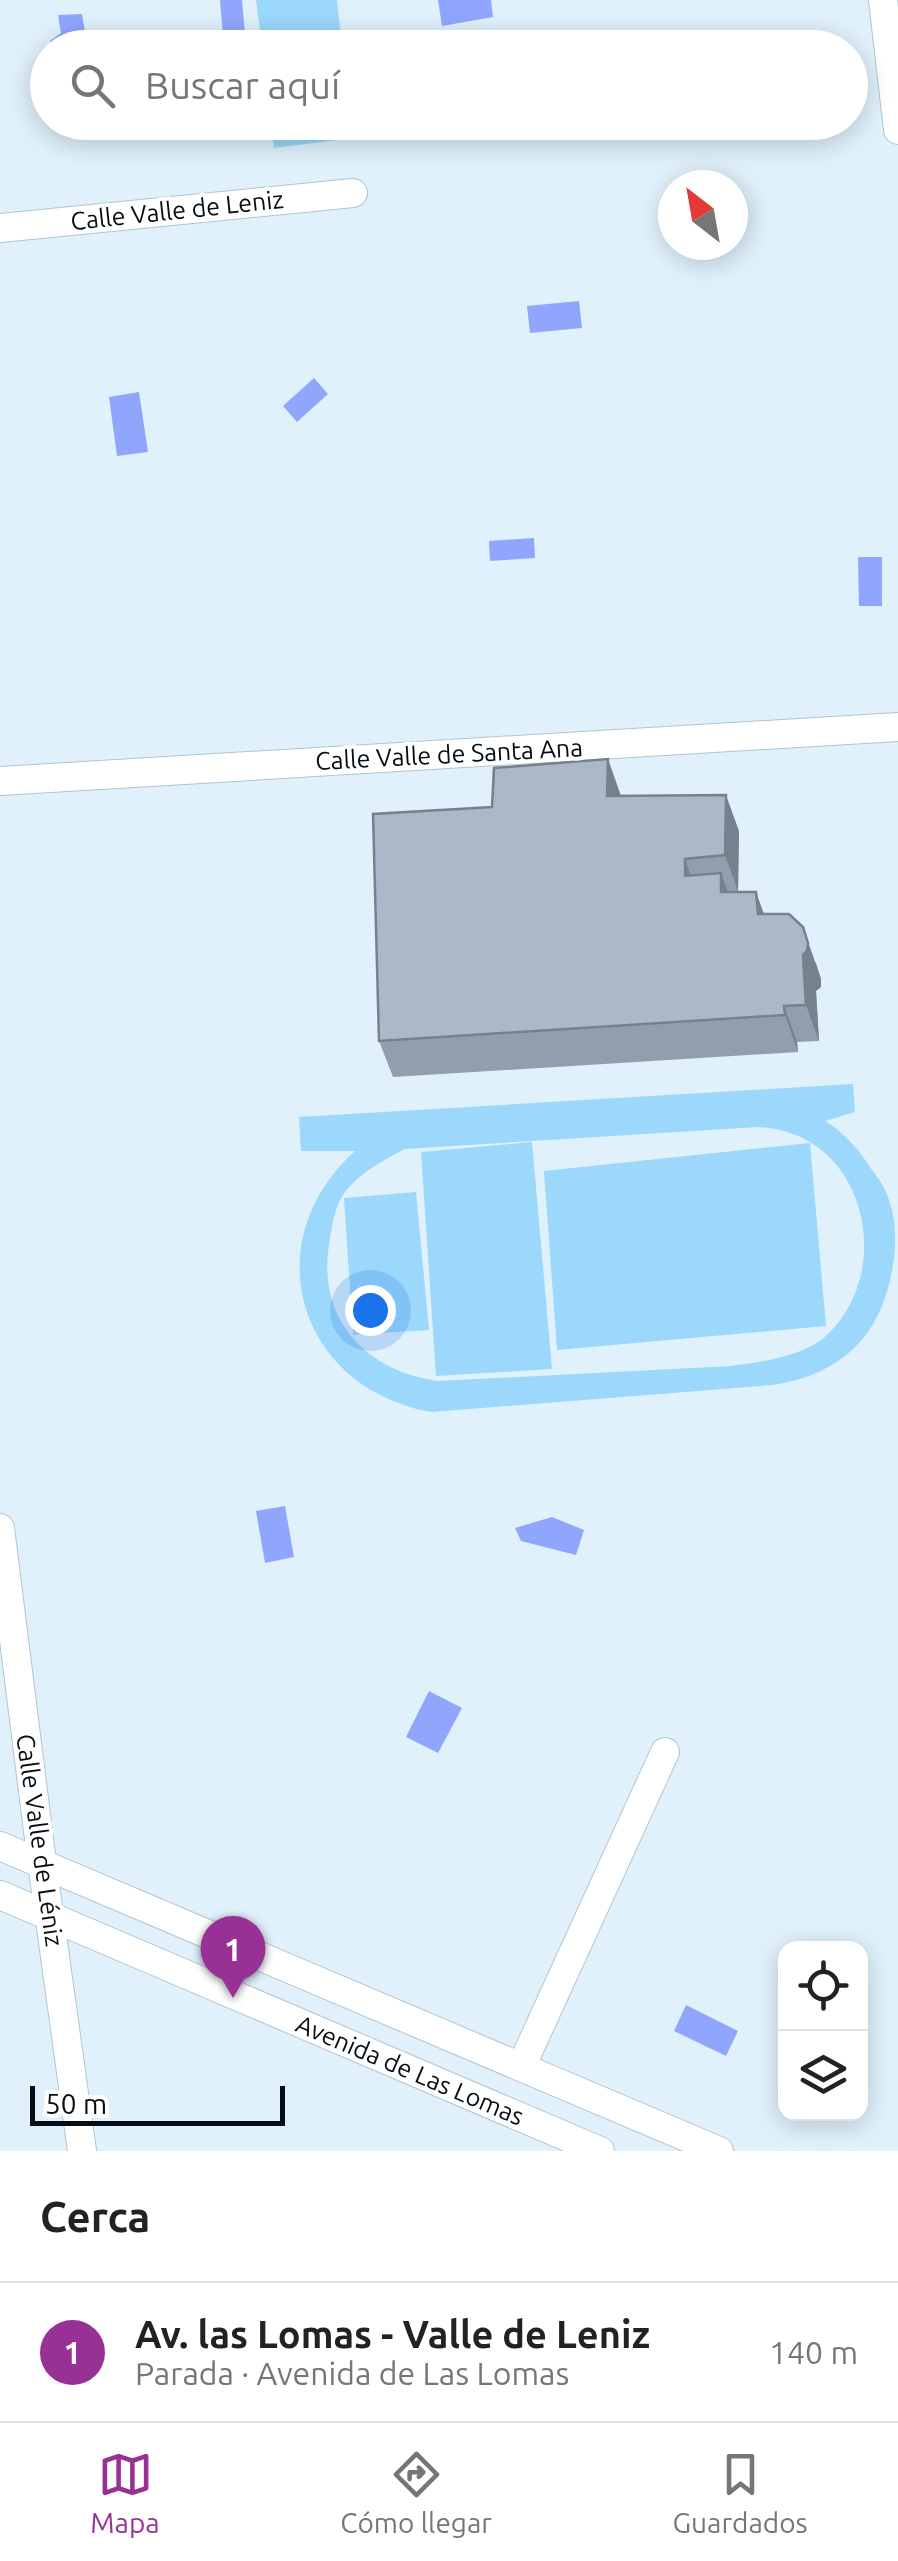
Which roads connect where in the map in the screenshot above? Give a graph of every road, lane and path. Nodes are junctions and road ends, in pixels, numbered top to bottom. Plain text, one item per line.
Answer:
1 (883, 0) edge
2 (898, 130) edge
3 (353, 193) dead end
4 (0, 228) edge
5 (898, 727) edge
6 (0, 781) edge
7 (0, 1528) edge
8 (665, 1752) dead end
9 (0, 1846) edge
10 (42, 1864) junction
11 (0, 1895) edge
12 (49, 1916) junction
13 (522, 2065) junction
14 (82, 2151) edge
15 (600, 2151) edge
16 (719, 2151) edge

1 - 2 street
3 - 4 street, Calle Valle de Leniz
5 - 6 street, Calle Valle de Santa Ana
7 - 10 street, Calle Valle de Léniz
8 - 13 street, Avenida de Las Lomas
9 - 10 street, Avenida de Las Lomas
10 - 12 street, Calle Valle de Léniz
10 - 13 street, Avenida de Las Lomas
11 - 12 street, Avenida de Las Lomas
12 - 14 street, Calle Valle de Léniz
12 - 15 street, Avenida de Las Lomas
13 - 16 street, Avenida de Las Lomas

